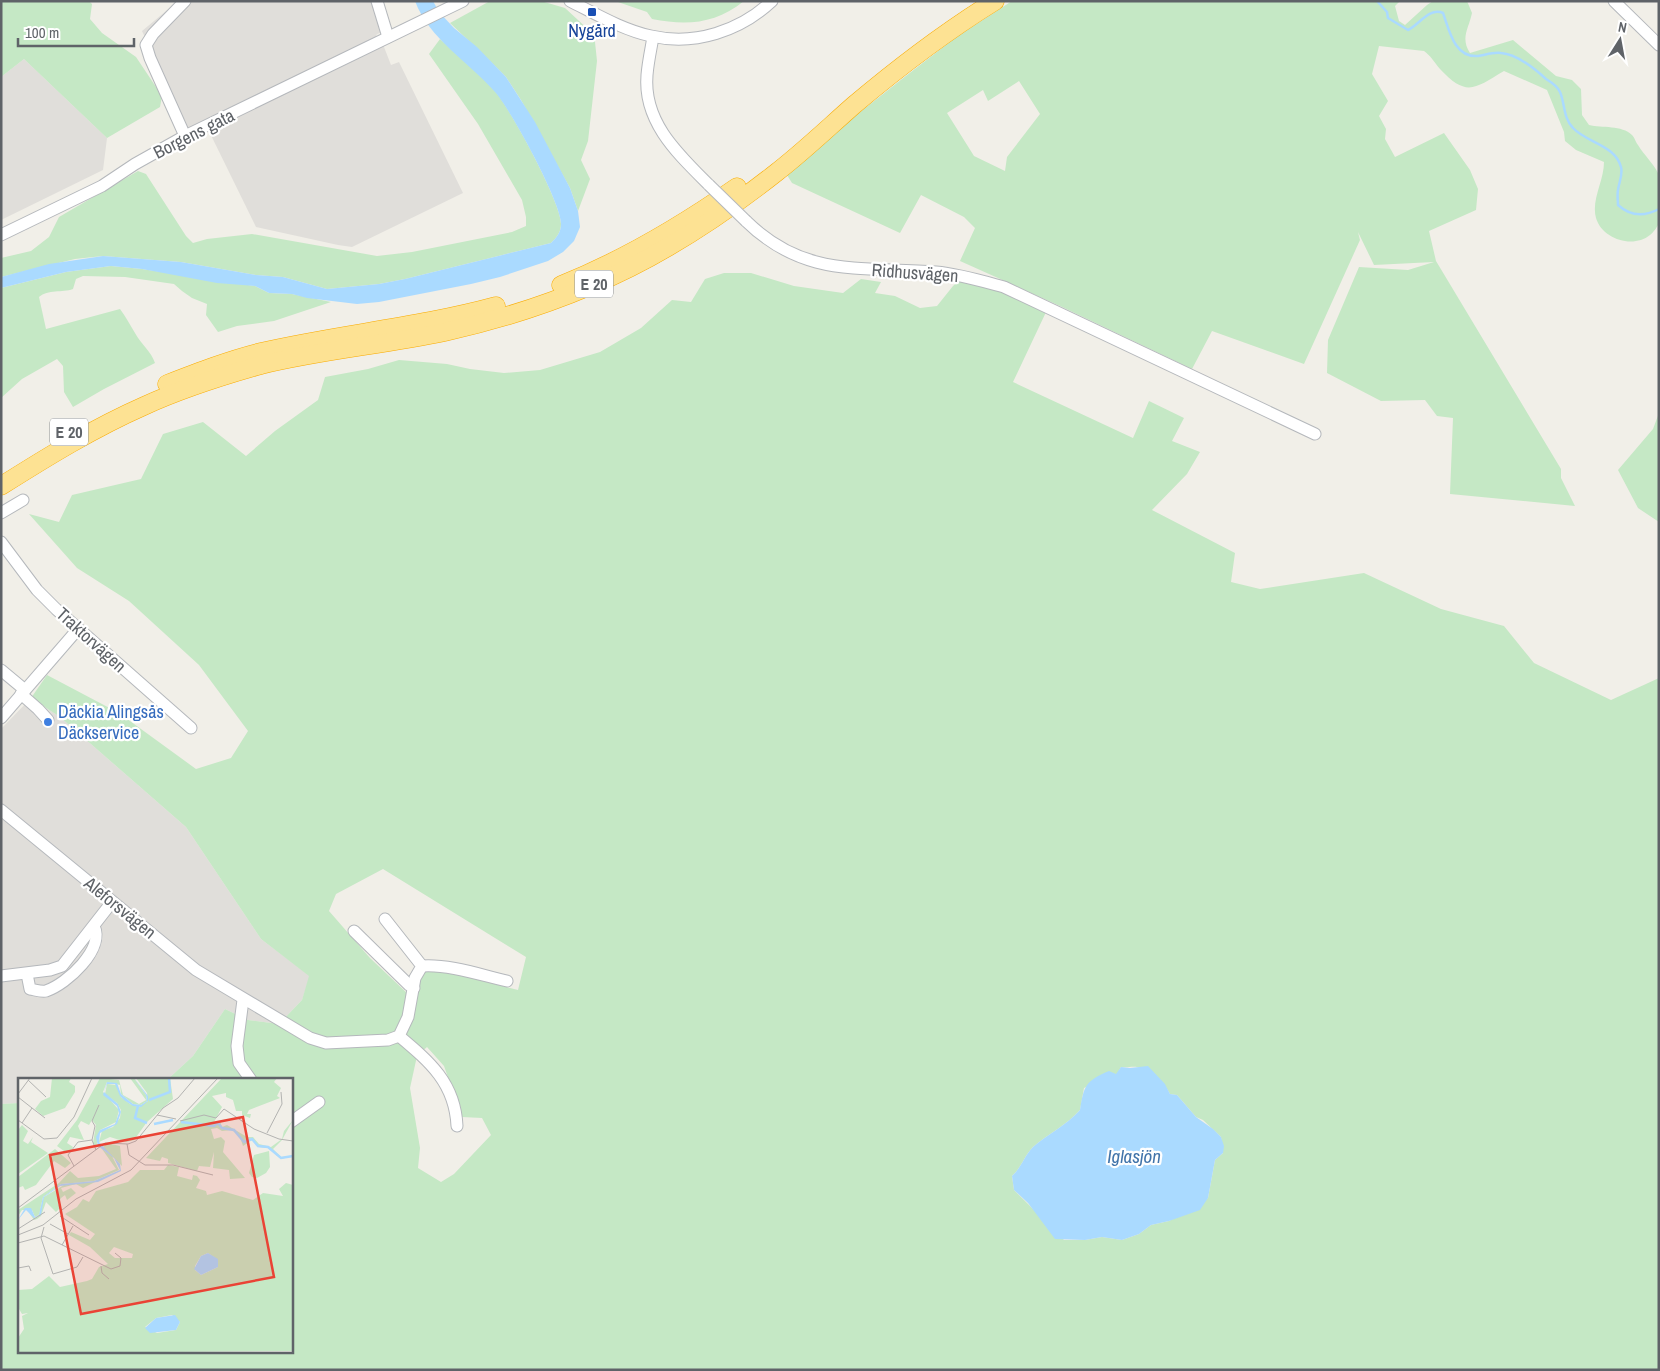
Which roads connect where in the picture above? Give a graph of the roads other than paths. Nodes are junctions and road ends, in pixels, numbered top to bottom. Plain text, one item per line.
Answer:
1 (185, 1) edge
2 (377, 1) edge
3 (570, 1) edge
4 (772, 1) edge
5 (973, 1) edge
6 (995, 1) edge
7 (1614, 1) edge
8 (459, 2) edge
9 (653, 36) junction
10 (388, 37) junction
11 (1659, 45) edge
12 (186, 136) junction
13 (1, 235) edge
14 (1315, 434) dead end
15 (1, 472) edge
16 (1, 486) edge
17 (24, 500) dead end
18 (1, 514) edge
19 (1, 542) edge
20 (78, 630) junction
21 (1, 670) edge
22 (23, 692) junction
23 (1, 718) edge
24 (48, 720) dead end
25 (191, 728) dead end
26 (1, 810) edge
27 (112, 902) junction
28 (385, 919) dead end
29 (94, 926) junction
30 (354, 931) dead end
31 (422, 966) junction
32 (27, 974) junction
33 (1, 976) edge
34 (507, 981) dead end
35 (414, 988) junction
36 (243, 1000) junction
37 (399, 1036) junction
38 (250, 1078) edge
39 (320, 1102) dead end
40 (292, 1121) edge
41 (457, 1126) dead end

1 - 12 street
2 - 10 street
3 - 9 street
4 - 9 street
5 - 15 highway, E 20
6 - 16 highway, E 20
7 - 11 street
8 - 10 street, Borgens gata
9 - 14 street, Ridhusvägen, bridge
10 - 12 street, Borgens gata
12 - 13 street, Borgens gata
17 - 18 street
19 - 20 street, Traktorvägen
20 - 22 street
20 - 25 street, Traktorvägen
21 - 22 street
22 - 23 street
22 - 24 street
26 - 27 street, Aleforsvägen
27 - 29 street
27 - 36 street, Aleforsvägen
28 - 31 street
29 - 32 street
29 - 32 street
30 - 35 street
31 - 34 street
31 - 35 street
32 - 33 street
35 - 37 street
36 - 37 street, Aleforsvägen
36 - 38 street
37 - 41 street
39 - 40 street

